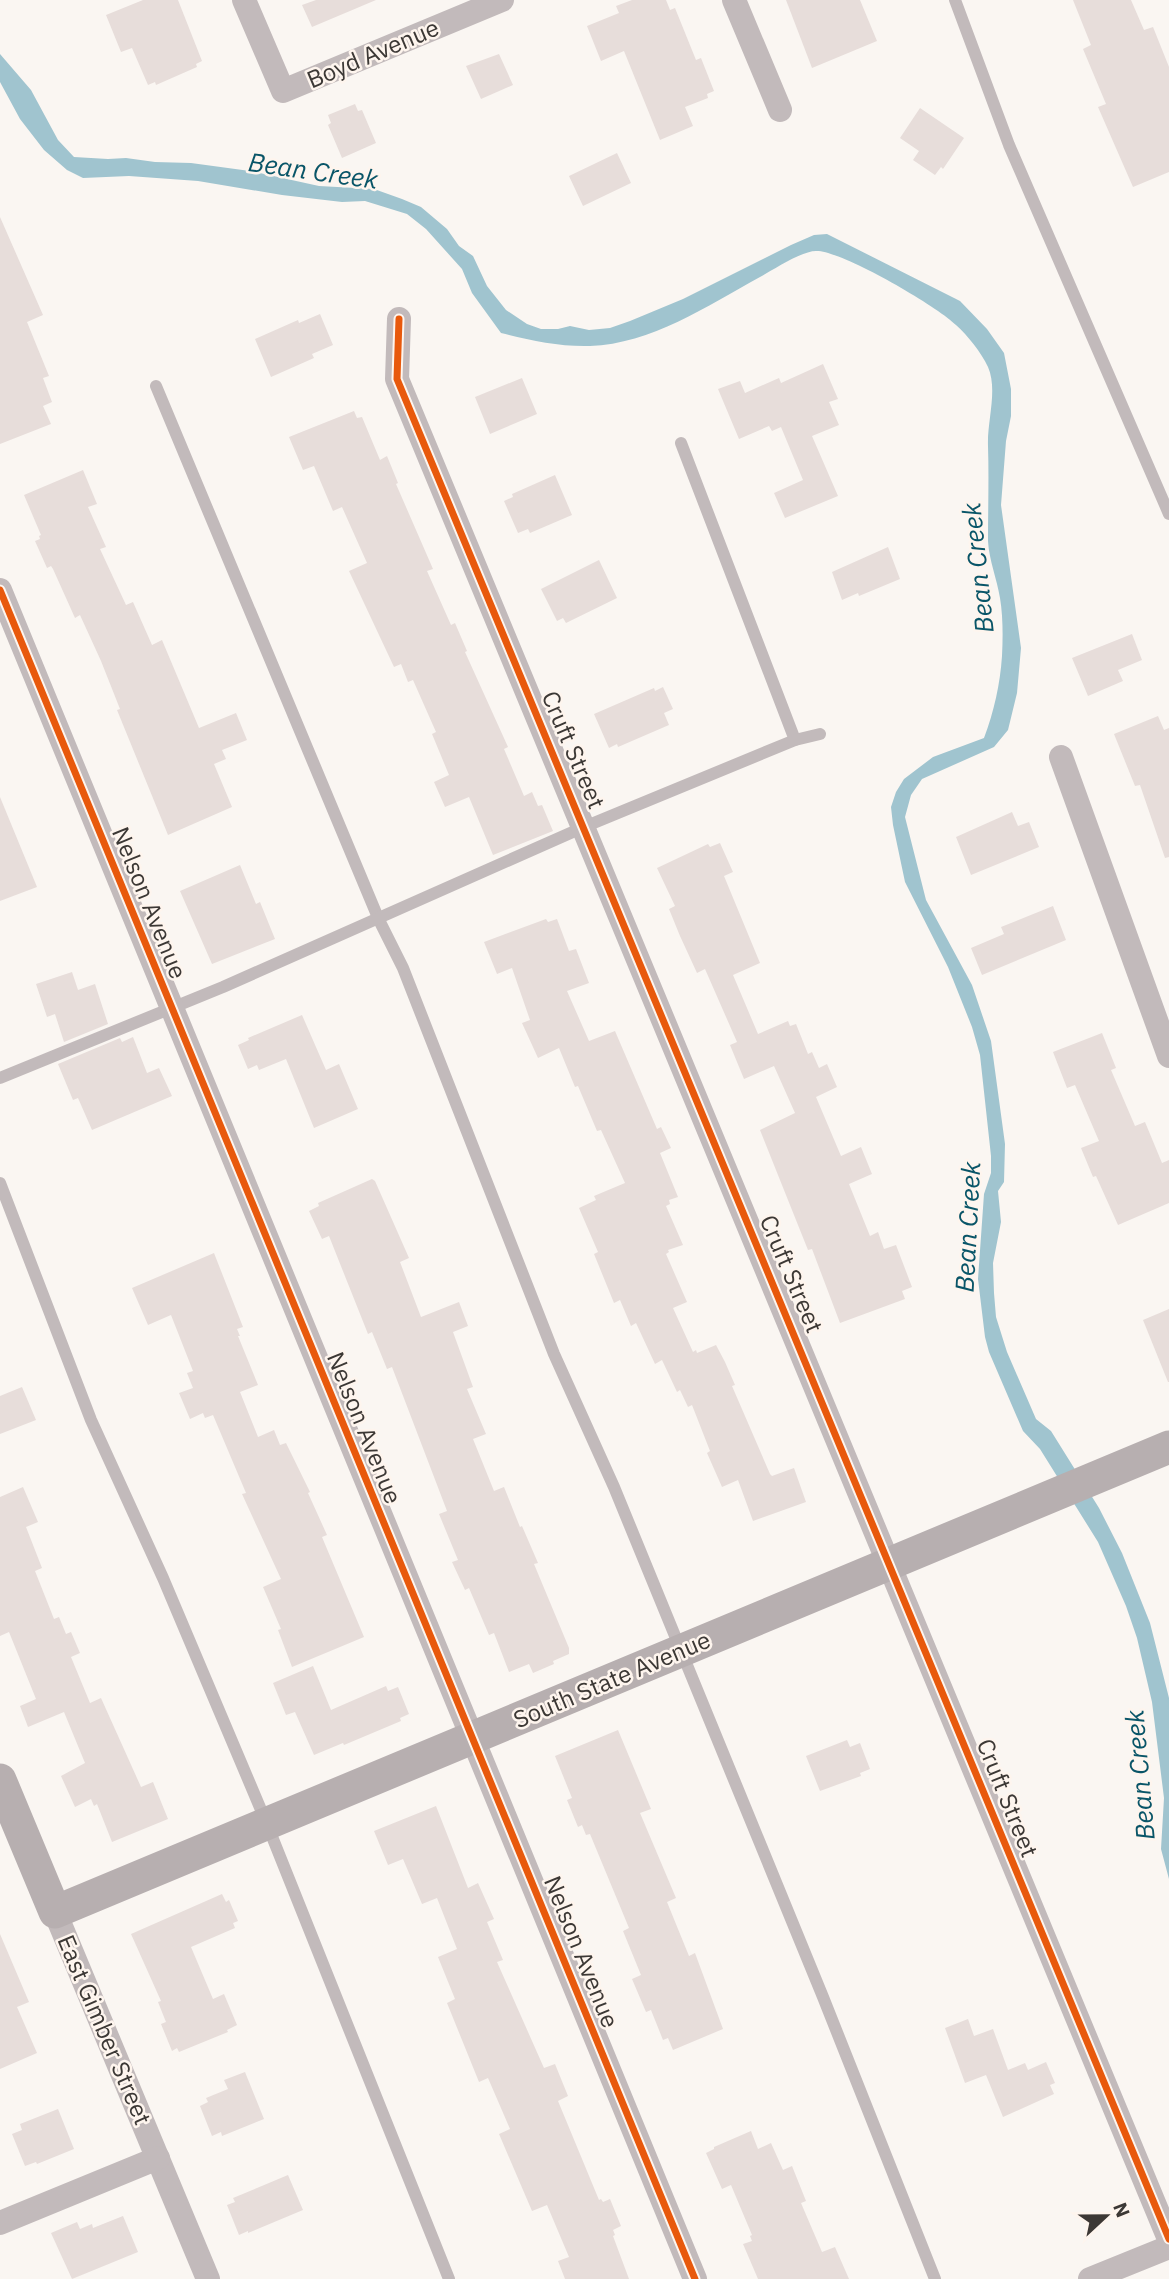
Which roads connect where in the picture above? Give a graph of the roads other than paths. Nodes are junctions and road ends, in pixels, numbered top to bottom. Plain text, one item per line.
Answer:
1 (244, 0) edge
2 (734, 0) edge
3 (955, 0) edge
4 (499, 1) edge
5 (780, 110) dead end
6 (399, 319) dead end
7 (156, 386) dead end
8 (681, 443) dead end
9 (1169, 514) edge
10 (0, 590) edge
11 (820, 734) dead end
12 (795, 740) junction
13 (1061, 757) dead end
14 (584, 827) junction
15 (379, 920) junction
16 (171, 1007) junction
17 (1169, 1056) edge
18 (0, 1078) edge
19 (0, 1183) edge
20 (1169, 1447) edge
21 (890, 1565) junction
22 (680, 1652) junction
23 (472, 1738) junction
24 (0, 1780) edge
25 (267, 1824) junction
26 (55, 1912) junction
27 (158, 2158) junction
28 (0, 2223) edge
29 (1169, 2239) edge
30 (1169, 2246) edge
31 (208, 2279) edge
32 (449, 2279) edge
33 (695, 2279) edge
34 (935, 2279) edge
35 (1090, 2279) edge

1 - 4 street, Boyd Avenue
2 - 5 street
3 - 9 lane
6 - 14 street, Cruft Street
7 - 15 lane
8 - 12 lane
10 - 16 street, Nelson Avenue
11 - 12 lane
12 - 14 lane
13 - 17 street
14 - 15 lane
14 - 21 street, Cruft Street
15 - 16 lane
15 - 22 lane
16 - 18 lane
16 - 23 street, Nelson Avenue
19 - 25 lane
20 - 21 street, South State Avenue
21 - 22 street, South State Avenue
21 - 29 street, Cruft Street
22 - 23 street, South State Avenue
22 - 34 lane
23 - 25 street, South State Avenue
23 - 33 street, Nelson Avenue
24 - 26 street, East Gimber Street
25 - 26 street, South State Avenue
25 - 32 lane
26 - 27 street, East Gimber Street
27 - 28 street
27 - 31 street, East Gimber Street
30 - 35 street

